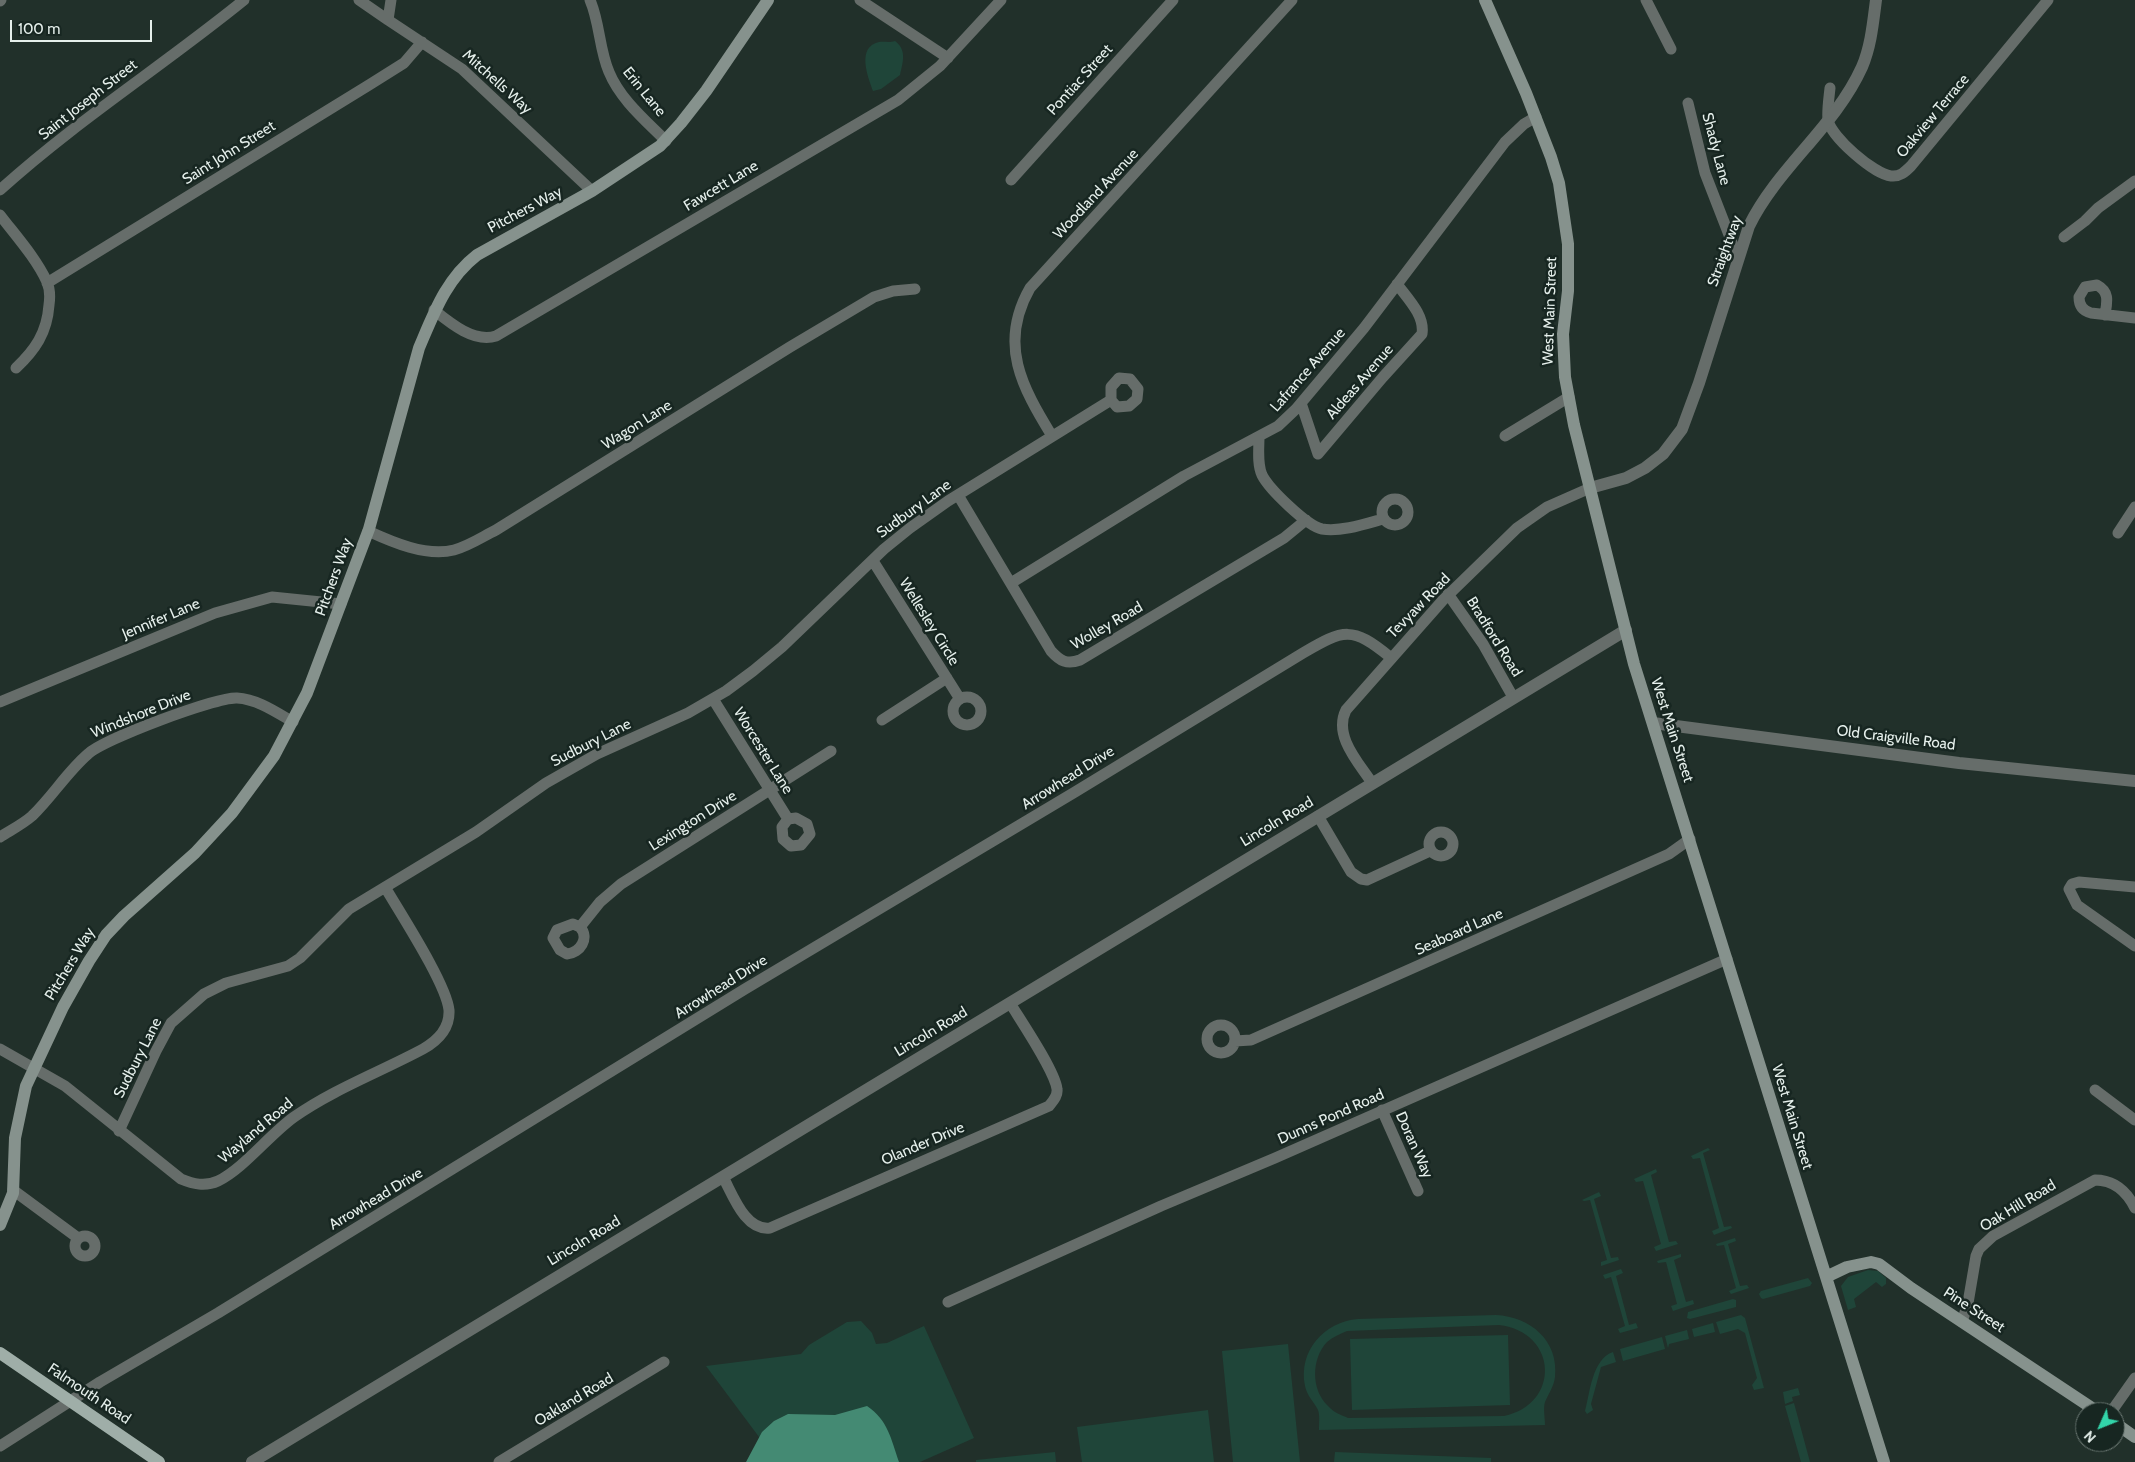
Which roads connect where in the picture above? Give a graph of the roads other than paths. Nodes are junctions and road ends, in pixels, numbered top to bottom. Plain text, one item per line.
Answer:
1 (244, 0) edge
2 (359, 0) edge
3 (391, 0) edge
4 (590, 0) edge
5 (768, 0) edge
6 (860, 0) edge
7 (1001, 0) edge
8 (1173, 0) edge
9 (1292, 0) edge
10 (1646, 0) edge
11 (1876, 0) edge
12 (2048, 0) edge
13 (1487, 1) edge
14 (388, 20) junction
15 (422, 42) junction
16 (1671, 49) dead end
17 (948, 58) junction
18 (1830, 88) dead end
19 (1688, 102) dead end
20 (1536, 117) junction
21 (1828, 121) junction
22 (666, 141) junction
23 (1011, 180) dead end
24 (2135, 181) edge
25 (0, 190) edge
26 (592, 191) junction
27 (0, 215) edge
28 (2064, 237) dead end
29 (1738, 258) junction
30 (47, 283) junction
31 (1397, 284) junction
32 (916, 289) dead end
33 (434, 310) junction
34 (2105, 315) dead end
35 (2135, 318) edge
36 (16, 368) dead end
37 (1568, 397) junction
38 (1110, 400) dead end
39 (1301, 403) junction
40 (1052, 436) junction
41 (1505, 436) dead end
42 (1259, 437) junction
43 (1590, 488) junction
44 (958, 495) junction
45 (2135, 507) edge
46 (1383, 519) dead end
47 (1306, 520) junction
48 (368, 531) junction
49 (2118, 533) dead end
50 (872, 561) junction
51 (1011, 583) junction
52 (1448, 594) junction
53 (341, 604) junction
54 (1626, 630) junction
55 (1390, 657) junction
56 (947, 678) junction
57 (1513, 697) junction
58 (713, 699) junction
59 (960, 699) dead end
60 (0, 702) edge
61 (882, 720) dead end
62 (293, 722) junction
63 (1653, 723) junction
64 (831, 751) dead end
65 (2135, 781) edge
66 (1372, 783) junction
67 (770, 790) junction
68 (1318, 816) junction
69 (788, 819) dead end
70 (0, 837) edge
71 (1690, 839) junction
72 (1430, 851) dead end
73 (385, 887) junction
74 (2135, 887) edge
75 (580, 927) dead end
76 (2135, 946) edge
77 (1726, 959) junction
78 (1010, 1003) junction
79 (1235, 1041) dead end
80 (0, 1050) edge
81 (34, 1067) junction
82 (2094, 1090) dead end
83 (1382, 1110) junction
84 (2135, 1120) edge
85 (119, 1130) junction
86 (722, 1177) junction
87 (13, 1190) junction
88 (1418, 1192) dead end
89 (2135, 1208) edge
90 (0, 1225) edge
91 (78, 1238) dead end
92 (1826, 1277) junction
93 (948, 1302) dead end
94 (1962, 1322) junction
95 (0, 1353) edge
96 (664, 1362) dead end
97 (2135, 1378) edge
98 (71, 1401) junction
99 (2083, 1402) edge
100 (2118, 1402) edge
101 (0, 1446) edge
102 (159, 1462) edge
103 (252, 1462) edge
104 (499, 1462) edge
105 (1884, 1462) edge

1 - 25 street, Saint Joseph Street
2 - 14 street, Mitchells Way
3 - 14 street
4 - 22 street, Erin Lane
5 - 22 main road, Pitchers Way
6 - 17 street
7 - 17 street, Fawcett Lane
8 - 23 street, Pontiac Street
9 - 40 street, Woodland Avenue
10 - 16 street
11 - 21 street, Straightway
12 - 21 street, Oakview Terrace
13 - 20 main road, West Main Street
14 - 15 street, Mitchells Way
15 - 26 street, Mitchells Way
15 - 30 street, Saint John Street
17 - 33 street, Fawcett Lane
18 - 21 street
19 - 29 street, Shady Lane
20 - 31 street, Lafrance Avenue
20 - 37 main road, West Main Street
21 - 29 street, Straightway
22 - 26 main road, Pitchers Way
24 - 28 street
26 - 33 main road, Pitchers Way
27 - 30 street
29 - 43 street, Straightway
30 - 36 street
31 - 39 street, Lafrance Avenue
31 - 39 street, Aldeas Avenue
32 - 48 street, Wagon Lane
33 - 48 main road, Pitchers Way
34 - 35 street
37 - 41 street
37 - 43 main road, West Main Street
38 - 40 street, Sudbury Lane
39 - 42 street, Lafrance Avenue
40 - 44 street, Sudbury Lane
42 - 47 street
42 - 51 street, Lafrance Avenue
43 - 52 street, Tevyaw Road
43 - 54 main road, West Main Street
44 - 50 street, Sudbury Lane
44 - 51 street, Wolley Road
45 - 49 street
46 - 47 street
47 - 51 street, Wolley Road
48 - 53 main road, Pitchers Way
50 - 56 street, Wellesley Circle
50 - 58 street, Sudbury Lane
52 - 55 street, Tevyaw Road
52 - 57 street, Bradford Road
53 - 60 street, Jennifer Lane
53 - 62 main road, Pitchers Way
54 - 57 street, Lincoln Road
54 - 63 main road, West Main Street
55 - 66 street, Tevyaw Road
55 - 98 street, Arrowhead Drive
56 - 59 street, Wellesley Circle
56 - 61 street
57 - 66 street, Lincoln Road
58 - 67 street, Worcester Lane
58 - 73 street, Sudbury Lane
62 - 70 street, Windshore Drive
62 - 81 main road, Pitchers Way
63 - 65 street, Old Craigville Road
63 - 71 main road, West Main Street
64 - 67 street, Lexington Drive
66 - 68 street, Lincoln Road
67 - 69 street, Worcester Lane
67 - 75 street, Lexington Drive
68 - 72 street
68 - 78 street, Lincoln Road
71 - 77 main road, West Main Street
71 - 79 street, Seaboard Lane
73 - 85 street, Sudbury Lane
73 - 85 street, Wayland Road
74 - 76 street
77 - 83 street, Dunns Pond Road
77 - 92 main road, West Main Street
78 - 86 street, Lincoln Road
78 - 86 street, Olander Drive
80 - 81 street, Wayland Road
81 - 85 street, Wayland Road
81 - 87 main road, Pitchers Way
82 - 84 street
83 - 88 street, Doran Way
83 - 93 street, Dunns Pond Road
86 - 103 street, Lincoln Road
87 - 90 main road, Pitchers Way
87 - 91 street
89 - 94 street, Oak Hill Road
92 - 94 main road, Pine Street
92 - 105 main road, West Main Street
94 - 99 main road, Pine Street
95 - 98 main road, Falmouth Road
96 - 104 street, Oakland Road
97 - 100 street
98 - 101 street, Arrowhead Drive
98 - 102 main road, Falmouth Road

